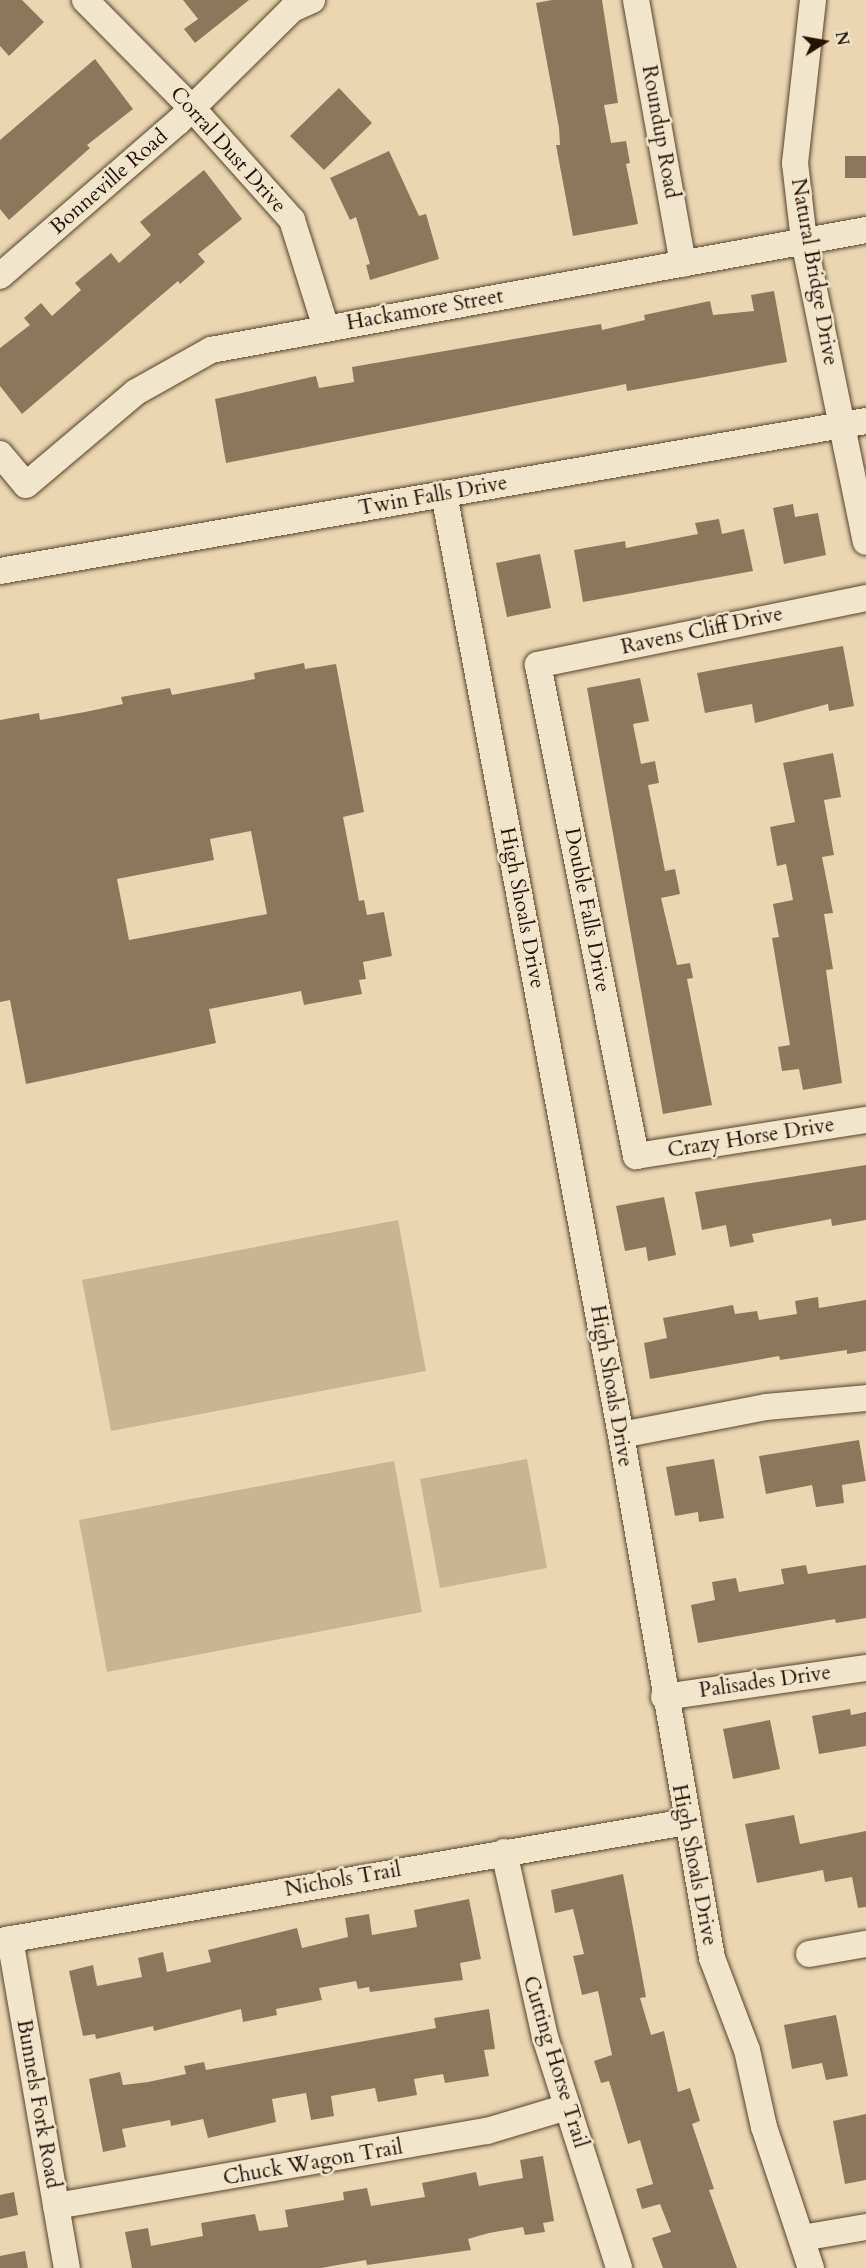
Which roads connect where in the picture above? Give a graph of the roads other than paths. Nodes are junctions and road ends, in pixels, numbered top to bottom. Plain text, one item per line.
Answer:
1 (86, 0) edge
2 (636, 0) edge
3 (813, 0) edge
4 (300, 3) edge
5 (192, 108) junction
6 (866, 230) edge
7 (804, 241) junction
8 (683, 264) junction
9 (0, 276) edge
10 (326, 328) junction
11 (854, 424) edge
12 (0, 454) edge
13 (444, 494) junction
14 (866, 542) edge
15 (0, 572) edge
16 (866, 598) edge
17 (537, 665) joint
18 (866, 1120) edge
19 (636, 1156) joint
20 (866, 1398) edge
21 (621, 1435) junction
22 (866, 1668) edge
23 (664, 1696) junction
24 (686, 1822) junction
25 (504, 1852) junction
26 (5, 1940) edge
27 (866, 1944) edge
28 (809, 1954) dead end
29 (567, 2107) junction
30 (56, 2206) junction
31 (866, 2227) edge
32 (802, 2238) junction
33 (67, 2268) edge
34 (619, 2268) edge
35 (812, 2268) edge

1 - 5 street, Corral Dust Drive
2 - 8 street, Roundup Road
3 - 7 street, Natural Bridge Drive
4 - 5 street, Bonneville Road
5 - 9 street, Bonneville Road
5 - 10 street, Corral Dust Drive
6 - 7 street, Hackamore Street
7 - 8 street, Hackamore Street
7 - 11 street, Natural Bridge Drive
8 - 10 street, Hackamore Street
10 - 12 street, Hackamore Street
11 - 13 street, Twin Falls Drive
11 - 14 street, Natural Bridge Drive
13 - 15 street, Twin Falls Drive
13 - 21 street, High Shoals Drive
16 - 17 street, Ravens Cliff Drive
17 - 19 street, Double Falls Drive
18 - 19 street, Crazy Horse Drive
20 - 21 street
21 - 23 street, High Shoals Drive
22 - 23 street, Palisades Drive
23 - 24 street, High Shoals Drive
24 - 25 street, Nichols Trail
24 - 32 street, High Shoals Drive
25 - 26 street, Nichols Trail
25 - 29 street, Cutting Horse Trail
26 - 30 street, Bunnels Fork Road
27 - 28 street
29 - 30 street, Chuck Wagon Trail
29 - 34 street, Cutting Horse Trail
30 - 33 street, Bunnels Fork Road
31 - 32 street
32 - 35 street, High Shoals Drive

